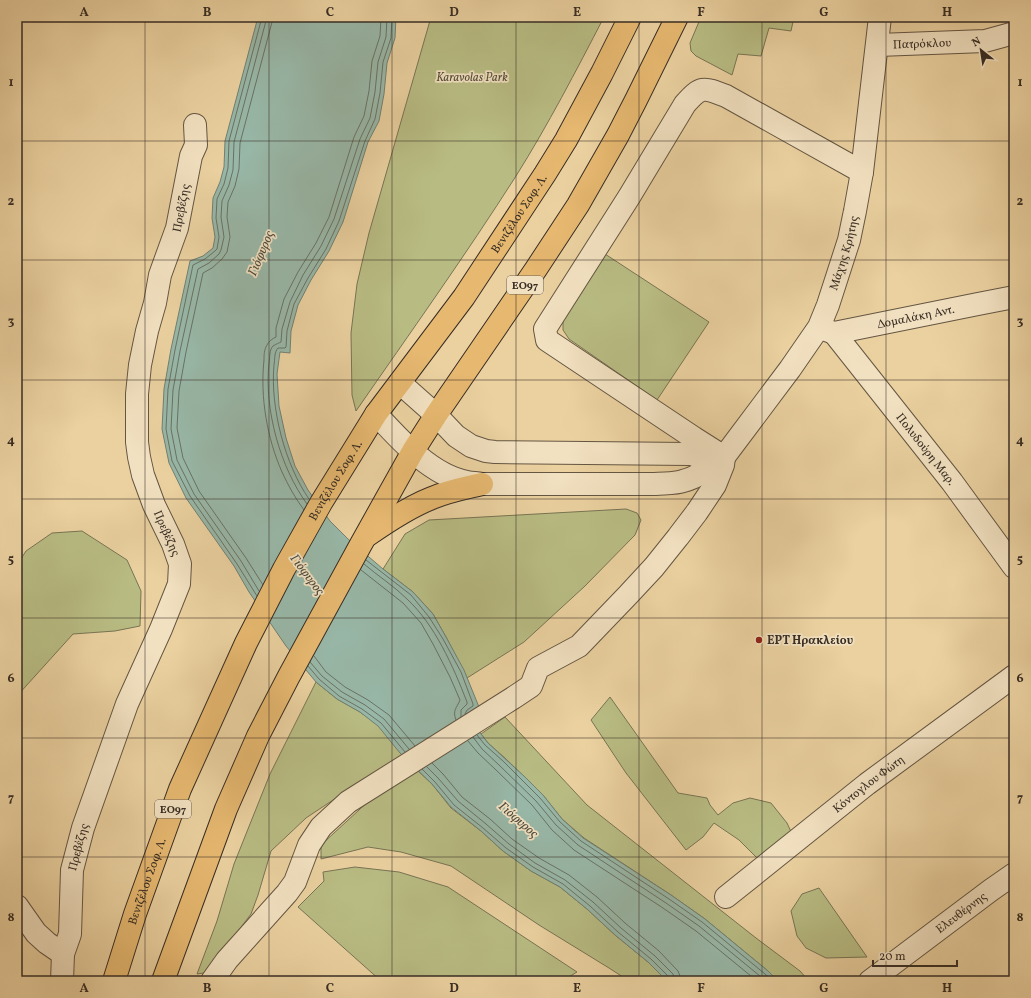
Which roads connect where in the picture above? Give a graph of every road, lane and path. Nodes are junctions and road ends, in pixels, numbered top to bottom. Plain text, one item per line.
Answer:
1 (630, 17) edge
2 (677, 17) edge
3 (880, 17) edge
4 (1014, 33) edge
5 (878, 45) junction
6 (195, 125) dead end
7 (862, 172) junction
8 (1014, 298) edge
9 (827, 330) junction
10 (400, 382) junction
11 (376, 414) junction
12 (436, 415) junction
13 (413, 451) junction
14 (718, 462) junction
15 (482, 484) junction
16 (362, 542) junction
17 (1014, 567) edge
18 (1014, 676) edge
19 (1014, 874) edge
20 (726, 897) dead end
21 (17, 906) edge
22 (63, 954) junction
23 (62, 981) edge
24 (114, 981) edge
25 (163, 981) edge
26 (212, 981) edge
27 (870, 981) edge

1 - 10 main road, Βενιζέλου Σοφ. Λ. / ΕΟ97
2 - 12 main road, ΕΟ97
3 - 5 street, Μάχης Κρήτης
4 - 5 street, Πατρόκλου
5 - 7 street, Μάχης Κρήτης
6 - 22 street, Πρεβέζης
7 - 9 street, Μάχης Κρήτης
7 - 14 street
8 - 9 street, Δομαλάκη Αντ.
9 - 14 street, Μάχης Κρήτης
9 - 17 street, Πολυδούρη Μαρ.
10 - 11 main road, Βενιζέλου Σοφ. Λ. / ΕΟ97
10 - 12 street
11 - 13 street
11 - 24 main road, Βενιζέλου Σοφ. Λ. / ΕΟ97
12 - 13 main road, ΕΟ97
12 - 14 street
13 - 15 street
13 - 16 main road, ΕΟ97
14 - 15 street
14 - 26 street
15 - 16 main road
16 - 25 main road, ΕΟ97
18 - 20 street, Κόντογλου Φώτη
19 - 27 street, Ελευθέρνης
21 - 22 street
22 - 23 street, Πρεβέζης

